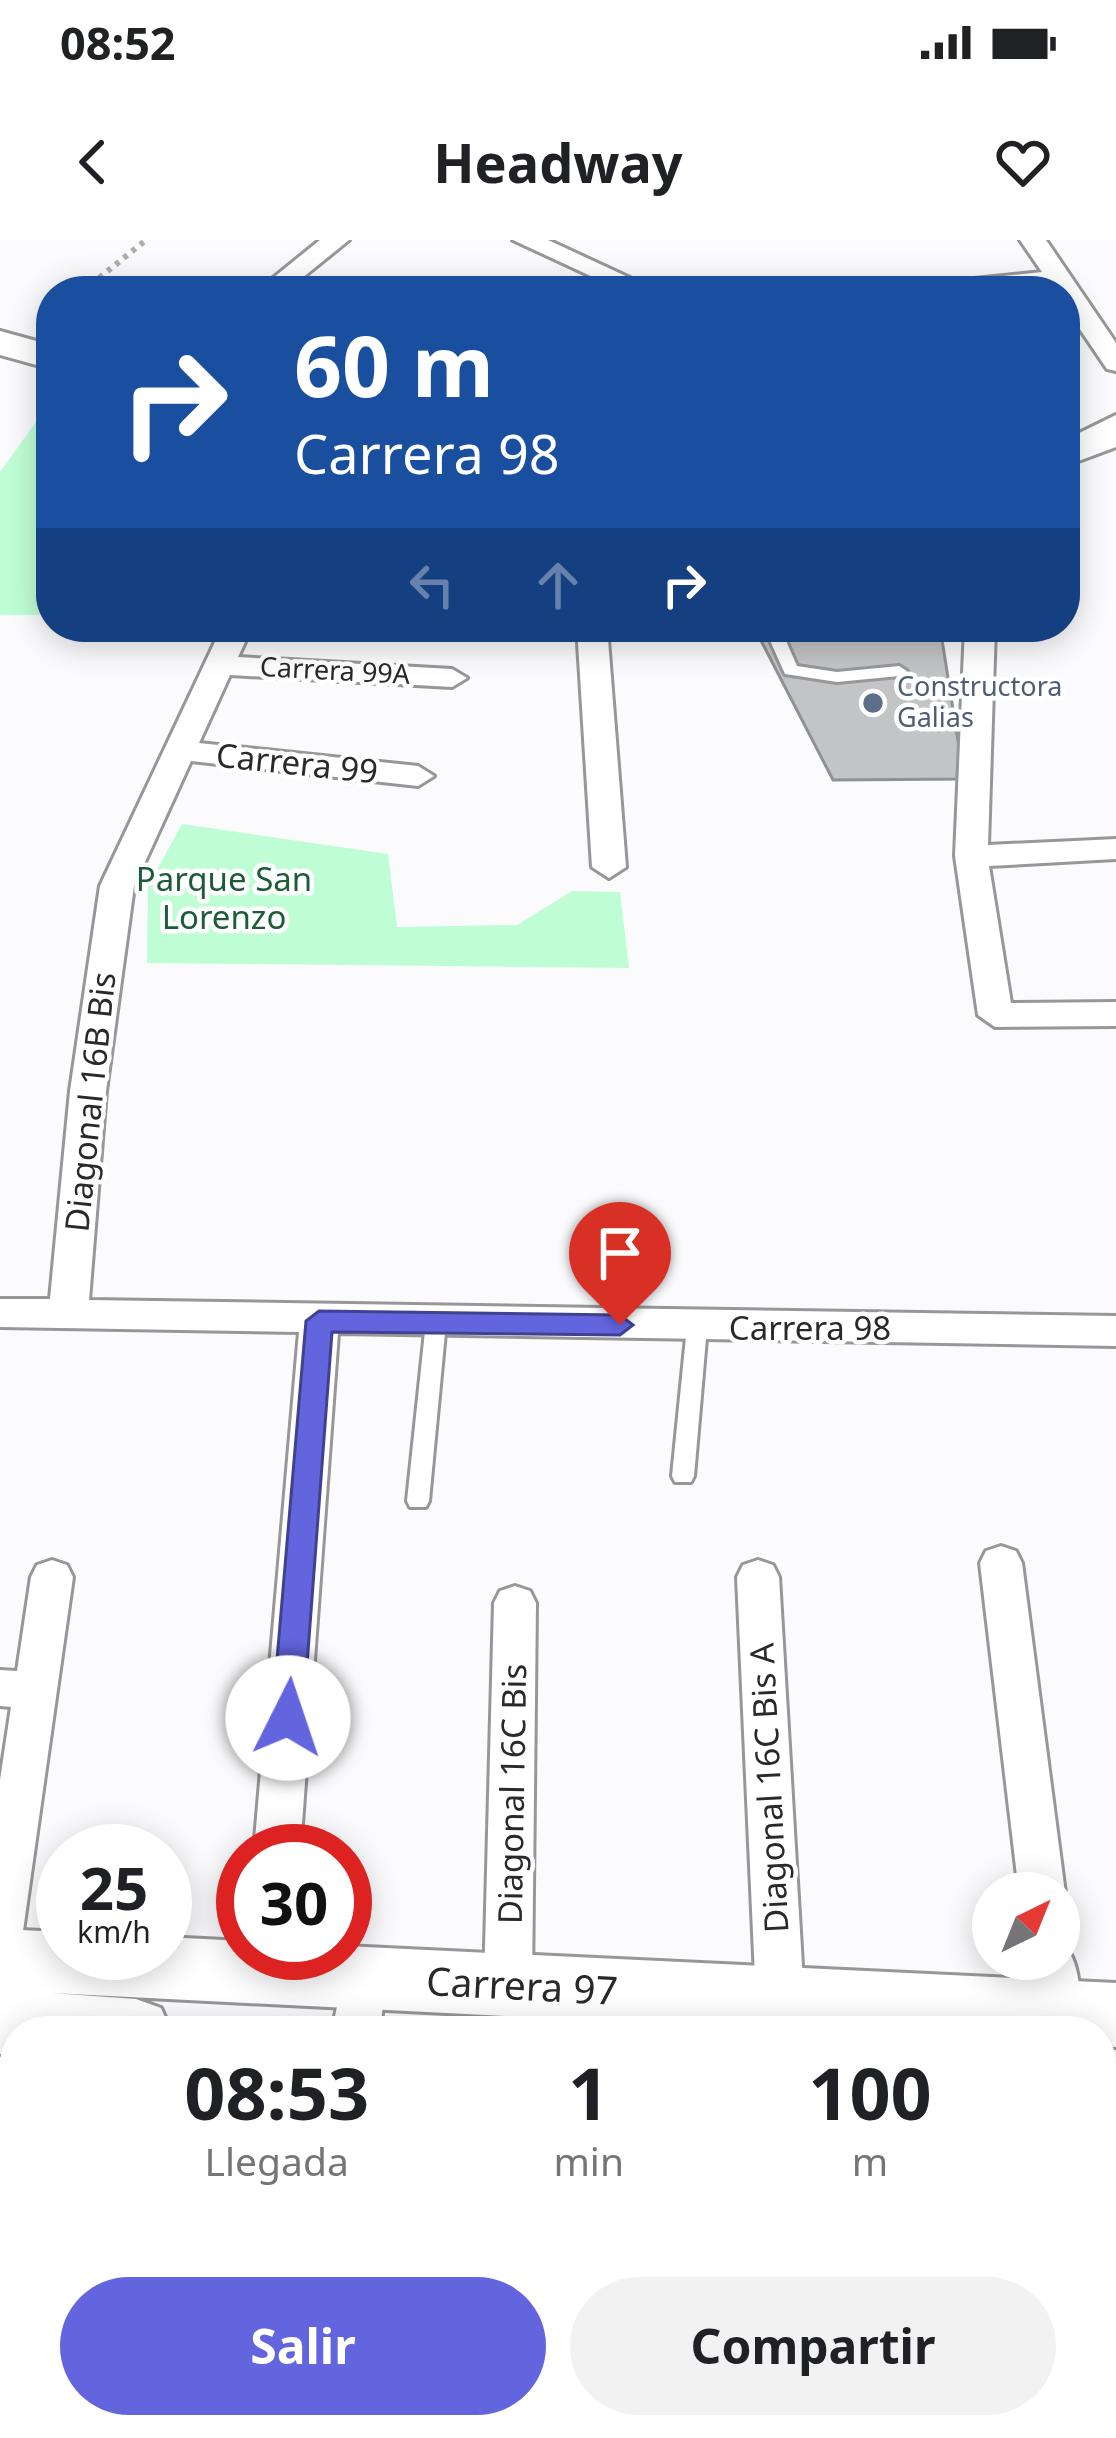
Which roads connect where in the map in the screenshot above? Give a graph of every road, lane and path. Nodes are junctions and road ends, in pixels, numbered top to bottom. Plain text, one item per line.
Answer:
1 (146, 240) edge
2 (336, 240) edge
3 (526, 240) edge
4 (1033, 240) edge
5 (102, 276) edge
6 (289, 276) edge
7 (610, 276) edge
8 (1058, 276) edge
9 (1080, 309) edge
10 (0, 343) edge
11 (36, 354) edge
12 (1116, 363) edge
13 (1116, 427) edge
14 (1080, 448) edge
15 (230, 642) edge
16 (593, 642) edge
17 (778, 642) edge
18 (979, 642) edge
19 (219, 664) junction
20 (899, 671) dead end
21 (452, 678) dead end
22 (176, 750) junction
23 (418, 776) dead end
24 (1116, 849) edge
25 (971, 856) junction
26 (609, 867) dead end
27 (1116, 1014) edge
28 (0, 1313) edge
29 (68, 1316) junction
30 (319, 1321) junction
31 (436, 1322) junction
32 (698, 1327) junction
33 (1116, 1331) edge
34 (682, 1476) dead end
35 (418, 1501) dead end
36 (1001, 1563) dead end
37 (52, 1577) dead end
38 (758, 1577) dead end
39 (515, 1603) dead end
40 (19, 1689) edge
41 (279, 1824) edge
42 (1039, 1872) edge
43 (0, 1931) edge
44 (0, 1960) edge
45 (216, 1962) edge
46 (306, 1980) edge
47 (508, 1985) junction
48 (1074, 1996) edge
49 (780, 1999) junction
50 (359, 2004) edge

1 - 5 path
2 - 6 street
3 - 7 street
4 - 8 street
9 - 12 street
10 - 11 street
13 - 14 street
15 - 19 street, Diagonal 16B Bis
16 - 26 street
17 - 20 lane
18 - 25 street
19 - 21 street, Carrera 99A
19 - 22 street, Diagonal 16B Bis
22 - 23 street, Carrera 99
22 - 29 street, Diagonal 16B Bis
24 - 25 street
25 - 27 street
28 - 29 street, Carrera 98
29 - 30 street, Carrera 98
30 - 31 street, Carrera 98
30 - 41 street
31 - 32 street, Carrera 98
31 - 35 lane
32 - 33 street, Carrera 98
32 - 34 lane
36 - 42 street
37 - 40 street
38 - 49 street, Diagonal 16C Bis A
39 - 47 street, Diagonal 16C Bis
40 - 43 street
44 - 45 street, Carrera 97
46 - 50 street, Carrera 97
47 - 49 street, Carrera 97
47 - 50 street, Carrera 97
48 - 49 street, Carrera 97

